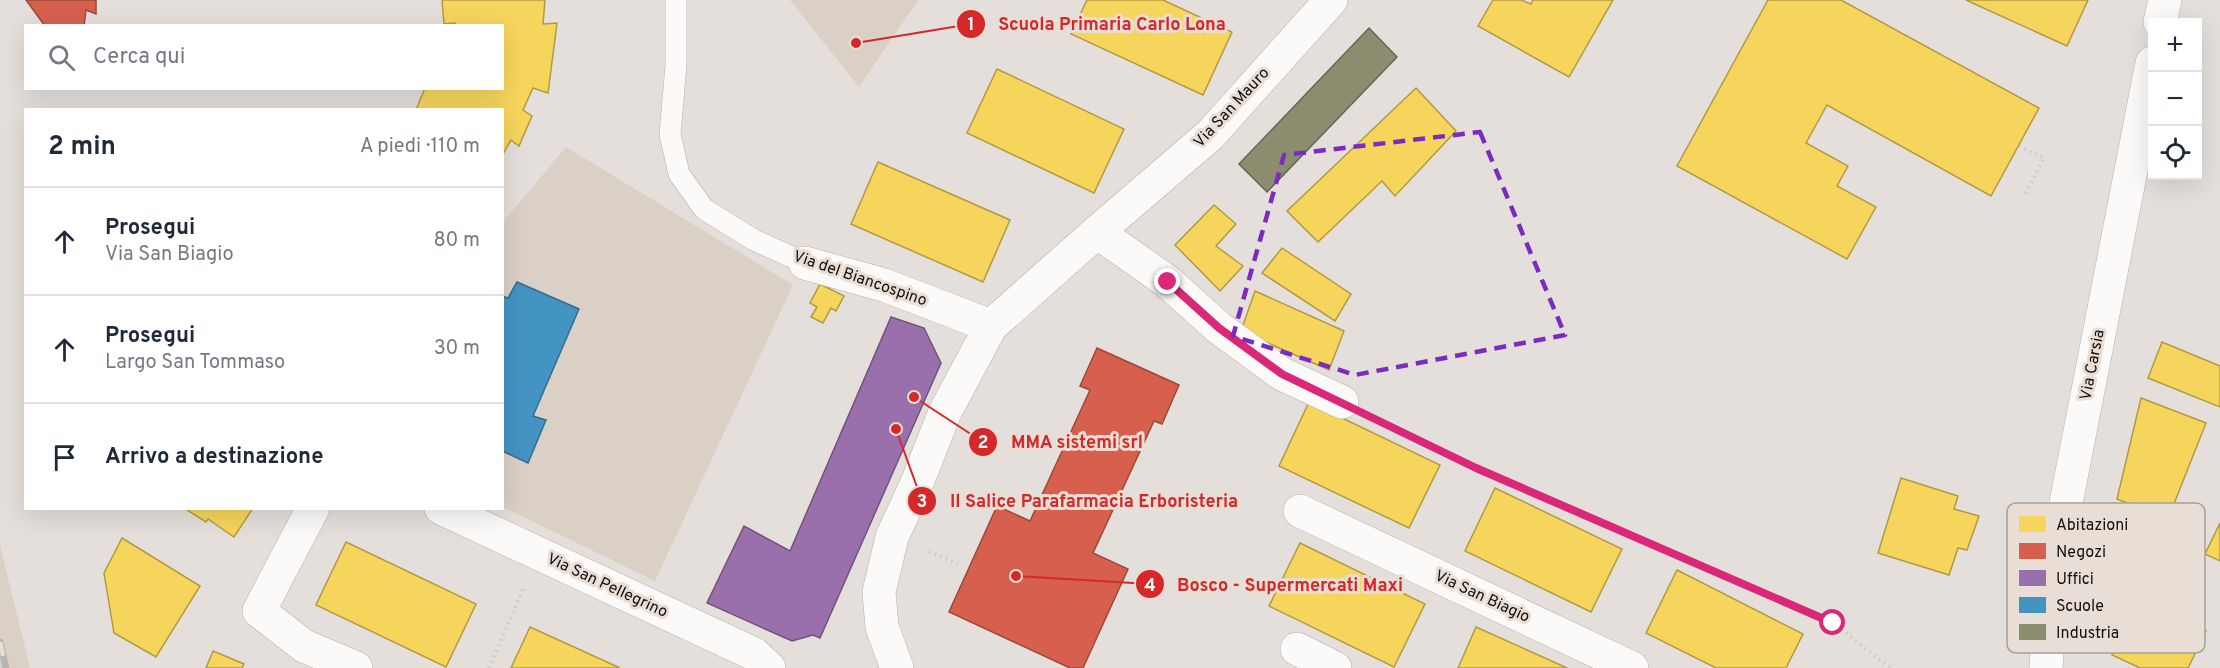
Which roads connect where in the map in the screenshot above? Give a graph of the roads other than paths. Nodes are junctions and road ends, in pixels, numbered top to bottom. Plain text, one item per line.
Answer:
1 (676, 0) edge
2 (1331, 0) edge
3 (2164, 0) edge
4 (2161, 18) edge
5 (2150, 72) edge
6 (1096, 232) junction
7 (805, 263) joint
8 (990, 326) junction
9 (1342, 402) road end
10 (2066, 503) edge
11 (312, 510) edge
12 (445, 510) edge
13 (1300, 511) dead end
14 (1297, 649) dead end
15 (2047, 653) edge
16 (299, 657) edge
17 (356, 668) edge
18 (769, 668) edge
19 (897, 668) edge
20 (1335, 668) edge
21 (1632, 668) edge
22 (2046, 668) edge

1 - 7 lane, Via del Biancospino
2 - 6 street, Via San Mauro
3 - 4 street
5 - 10 street, Via Carsia
6 - 8 street, Via San Mauro
6 - 9 street
7 - 8 street, Via del Biancospino
8 - 19 street
11 - 16 street
12 - 18 street, Via San Pellegrino
13 - 21 street, Via San Biagio
14 - 20 street
15 - 22 street, Via Carsia
16 - 17 street

